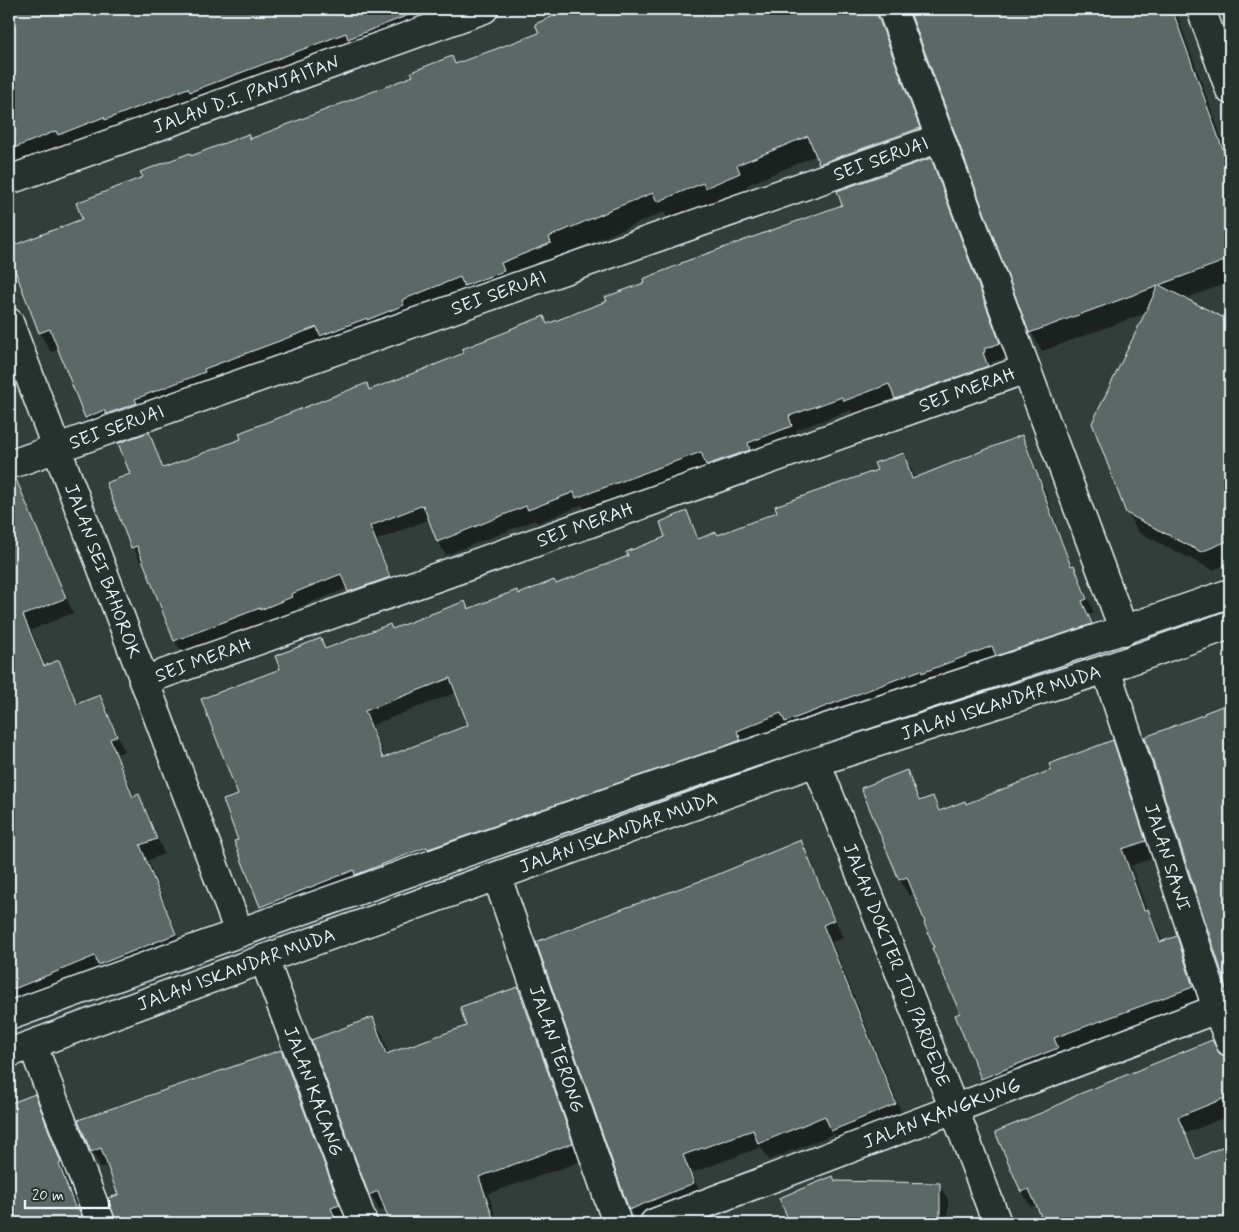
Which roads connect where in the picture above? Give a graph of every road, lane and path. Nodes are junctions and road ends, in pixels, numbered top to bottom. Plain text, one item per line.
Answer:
1 (484, 9) edge
2 (892, 9) edge
3 (1201, 9) edge
4 (1230, 90) edge
5 (940, 138) junction
6 (9, 180) edge
7 (9, 322) edge
8 (1026, 369) junction
9 (56, 447) junction
10 (9, 465) edge
11 (1230, 593) edge
12 (1230, 624) edge
13 (1124, 631) junction
14 (1134, 658) junction
15 (1106, 669) junction
16 (143, 682) junction
17 (806, 734) junction
18 (816, 762) junction
19 (497, 877) junction
20 (239, 932) junction
21 (256, 962) junction
22 (1224, 1007) edge
23 (9, 1016) edge
24 (1230, 1042) edge
25 (21, 1049) edge
26 (954, 1109) junction
27 (101, 1223) edge
28 (363, 1223) edge
29 (616, 1223) edge
30 (654, 1223) edge
31 (997, 1223) edge

1 - 6 street, JALAN D.I. PANJAITAN
2 - 5 street
3 - 4 street
5 - 8 street
5 - 9 street, SEI SERUAI
7 - 9 street, JALAN SEI BAHOROK
8 - 13 street
8 - 16 street, SEI MERAH
9 - 10 street, SEI SERUAI
9 - 16 street, JALAN SEI BAHOROK
11 - 13 street, JALAN ISKANDAR MUDA
12 - 14 street, JALAN ISKANDAR MUDA
13 - 14 street
13 - 17 street, JALAN ISKANDAR MUDA
14 - 15 street, JALAN ISKANDAR MUDA
15 - 18 street, JALAN ISKANDAR MUDA
15 - 22 street, JALAN SAWI
16 - 20 street, JALAN SEI BAHOROK
17 - 18 street, JALAN DOKTER TD. PARDEDE
17 - 20 street, JALAN ISKANDAR MUDA
18 - 19 street, JALAN ISKANDAR MUDA
18 - 26 street, JALAN DOKTER TD. PARDEDE
19 - 21 street, JALAN ISKANDAR MUDA
19 - 29 street, JALAN TERONG
20 - 21 street, JALAN SEI BAHOROK
20 - 23 street, JALAN ISKANDAR MUDA
21 - 25 street, JALAN ISKANDAR MUDA
21 - 28 street, JALAN KACANG
22 - 24 street, JALAN SAWI
22 - 26 street, JALAN KANGKUNG
25 - 27 street
26 - 30 street, JALAN KANGKUNG
26 - 31 street, JALAN DOKTER TD. PARDEDE

